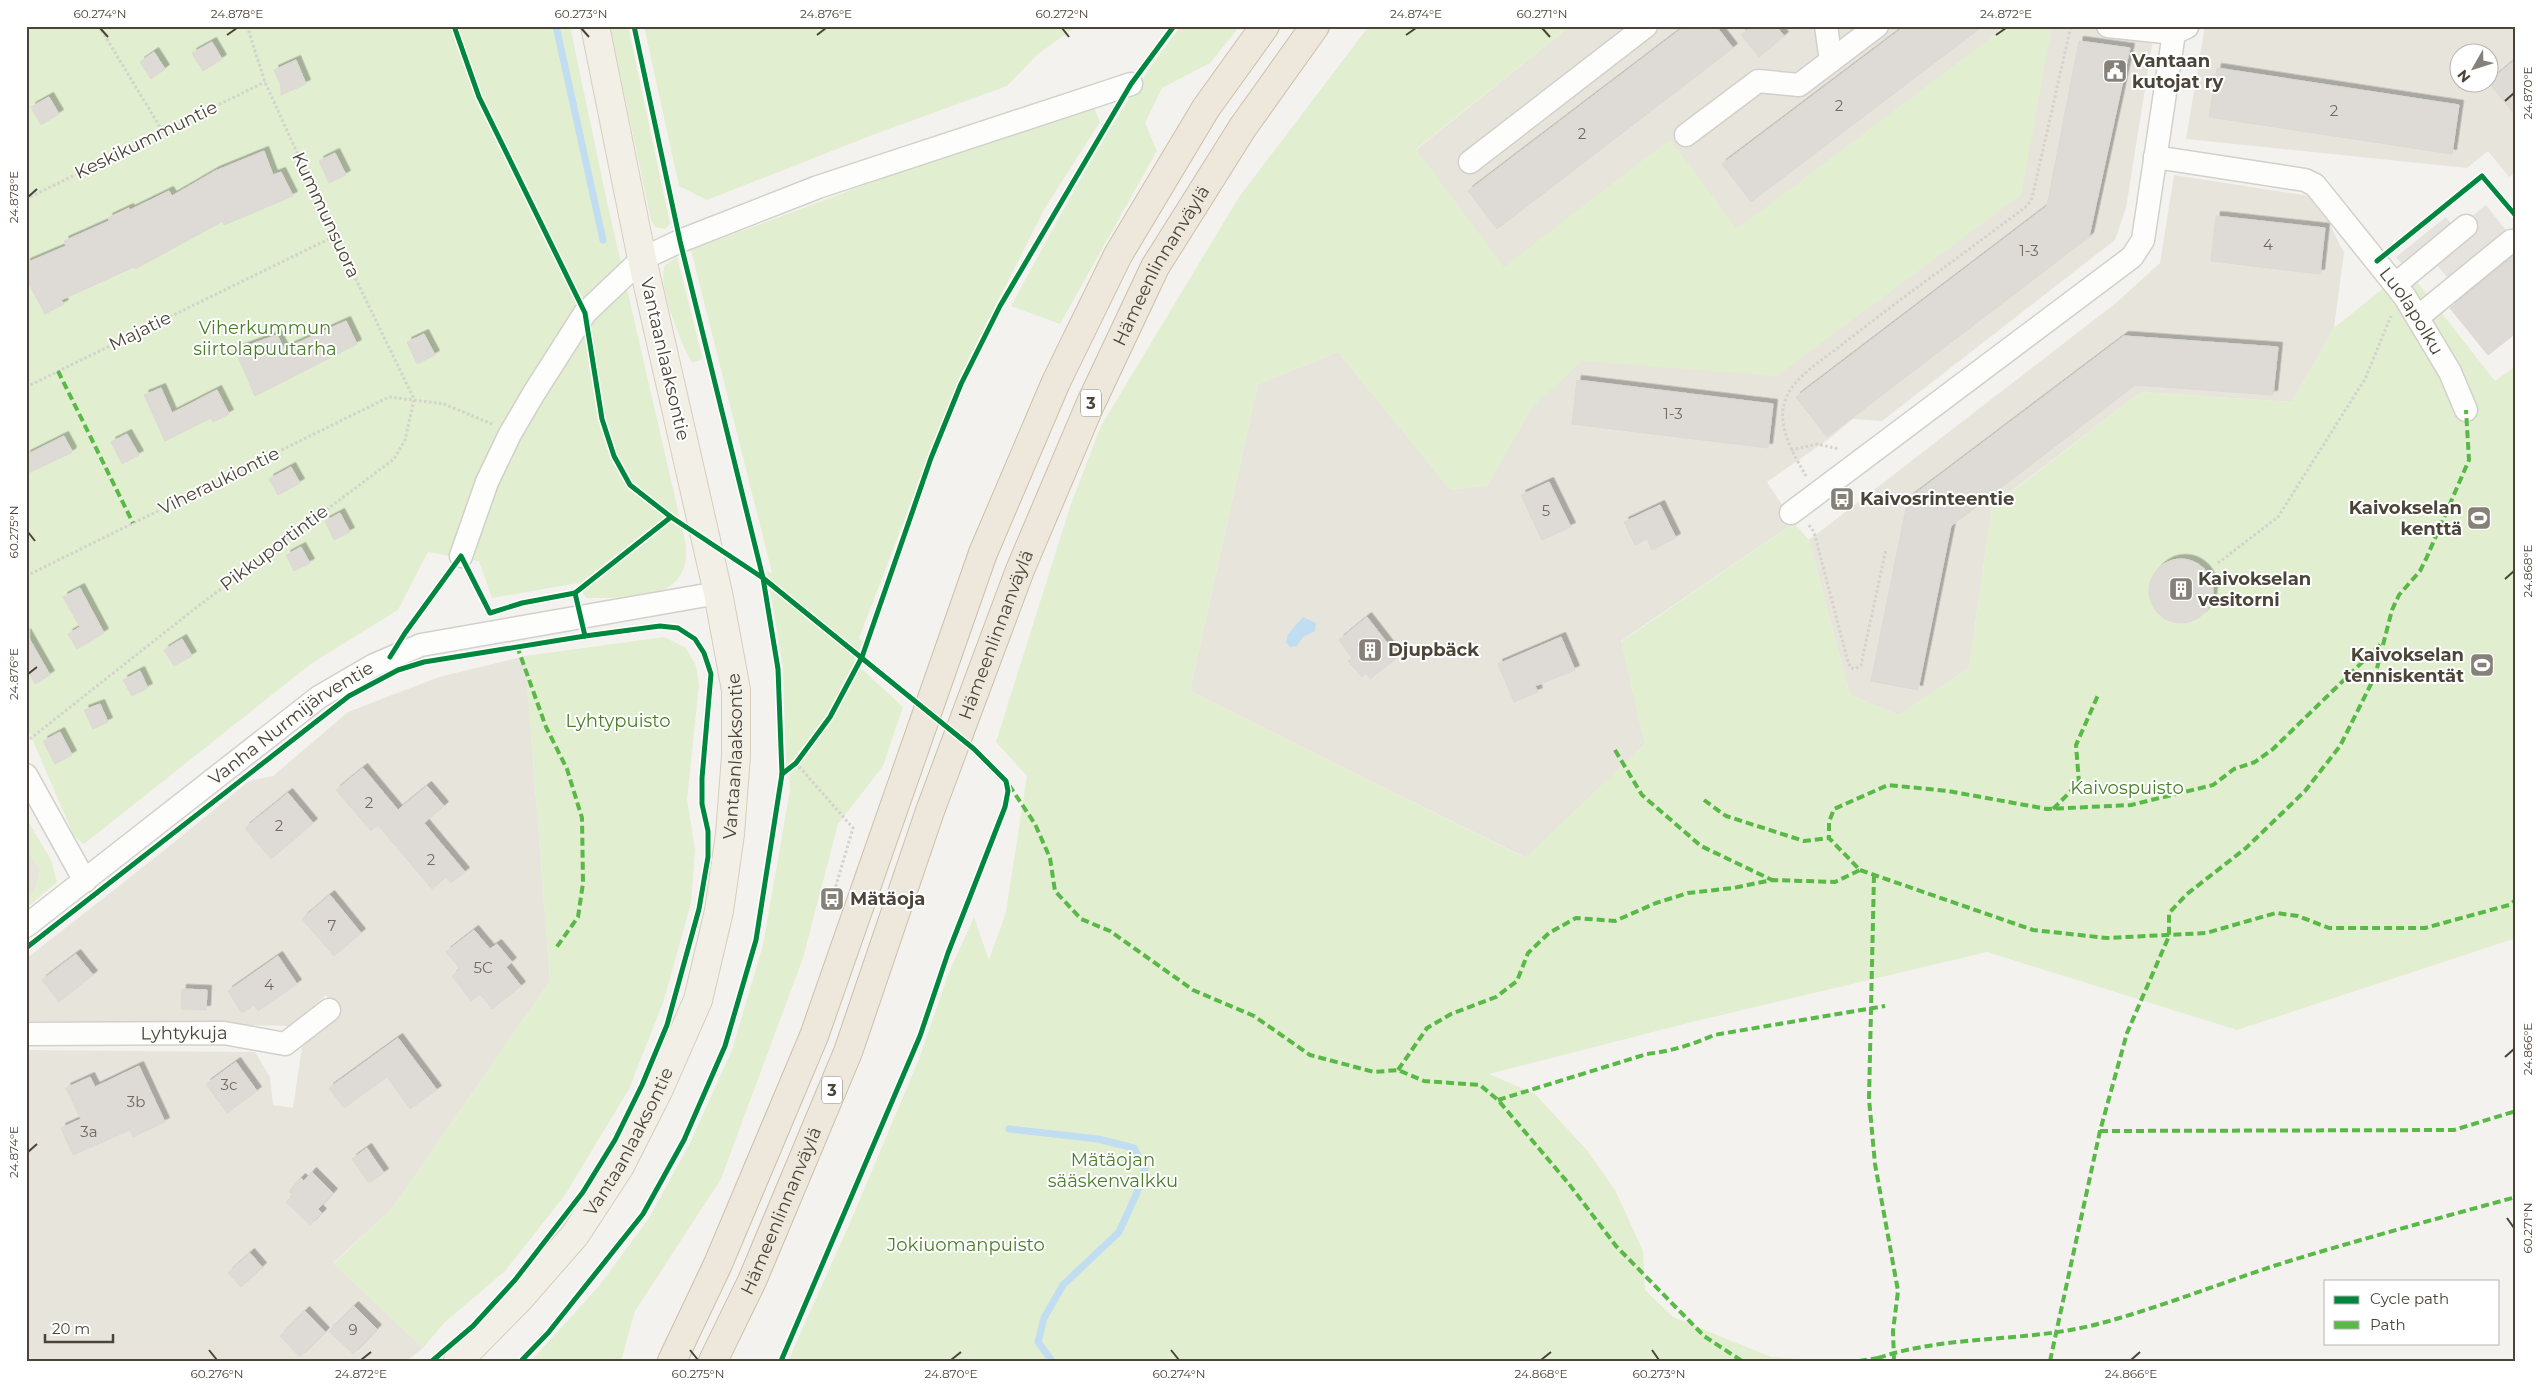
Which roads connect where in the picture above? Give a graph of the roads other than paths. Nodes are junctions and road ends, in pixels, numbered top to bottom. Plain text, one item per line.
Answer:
1 (595, 26) edge
2 (1265, 26) edge
3 (1315, 26) edge
4 (1646, 26) edge
5 (1826, 26) edge
6 (1877, 26) edge
7 (2108, 26) edge
8 (2179, 28) edge
9 (1831, 61) junction
10 (1131, 84) dead end
11 (1686, 135) dead end
12 (2155, 157) junction
13 (1470, 162) dead end
14 (2466, 226) dead end
15 (2510, 241) dead end
16 (642, 259) junction
17 (2400, 291) junction
18 (2418, 317) junction
19 (2466, 410) dead end
20 (1800, 519) road end
21 (461, 556) dead end
22 (718, 594) junction
23 (26, 775) edge
24 (85, 881) junction
25 (26, 926) edge
26 (329, 1010) dead end
27 (26, 1034) edge
28 (458, 1361) edge
29 (672, 1361) edge
30 (713, 1361) edge

1 - 16 main road, Vantaanlaaksontie
2 - 29 highway, Hämeenlinnanväylä / 3
3 - 30 highway, Hämeenlinnanväylä / 3
4 - 13 street
5 - 9 street
6 - 9 street
7 - 8 street
8 - 12 street
9 - 11 street
10 - 16 street
12 - 17 street, Luolapolku
12 - 20 street
14 - 17 street
15 - 18 street
16 - 21 street
16 - 22 main road, Vantaanlaaksontie
17 - 18 street, Luolapolku
18 - 19 street, Luolapolku
22 - 24 street, Vanha Nurmijärventie
22 - 28 main road, Vantaanlaaksontie
23 - 24 street
24 - 25 street, Vanha Nurmijärventie
26 - 27 street, Lyhtykuja

